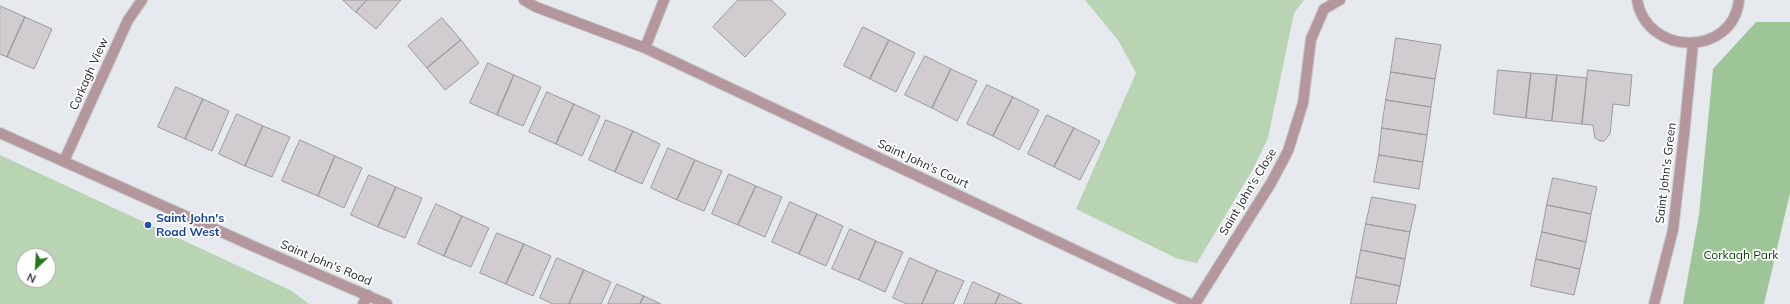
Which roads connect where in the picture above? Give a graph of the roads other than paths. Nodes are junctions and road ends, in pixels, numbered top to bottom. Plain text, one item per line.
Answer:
1 (142, 0) edge
2 (524, 0) edge
3 (664, 0) edge
4 (1340, 0) edge
5 (1637, 0) edge
6 (1739, 0) edge
7 (1693, 44) junction
8 (645, 48) junction
9 (0, 133) edge
10 (64, 161) junction
11 (366, 300) edge
12 (387, 304) edge
13 (1190, 304) edge
14 (1195, 304) edge
15 (1654, 304) edge

1 - 10 street, Corkagh View
2 - 8 street, Saint John's Court
3 - 8 street
4 - 14 street, Saint John's Close
5 - 7 street
6 - 7 street
7 - 15 street, Saint John's Green
8 - 13 street, Saint John's Court
9 - 10 street
10 - 11 street, Saint John's Road
11 - 12 street, Saint John's Road

